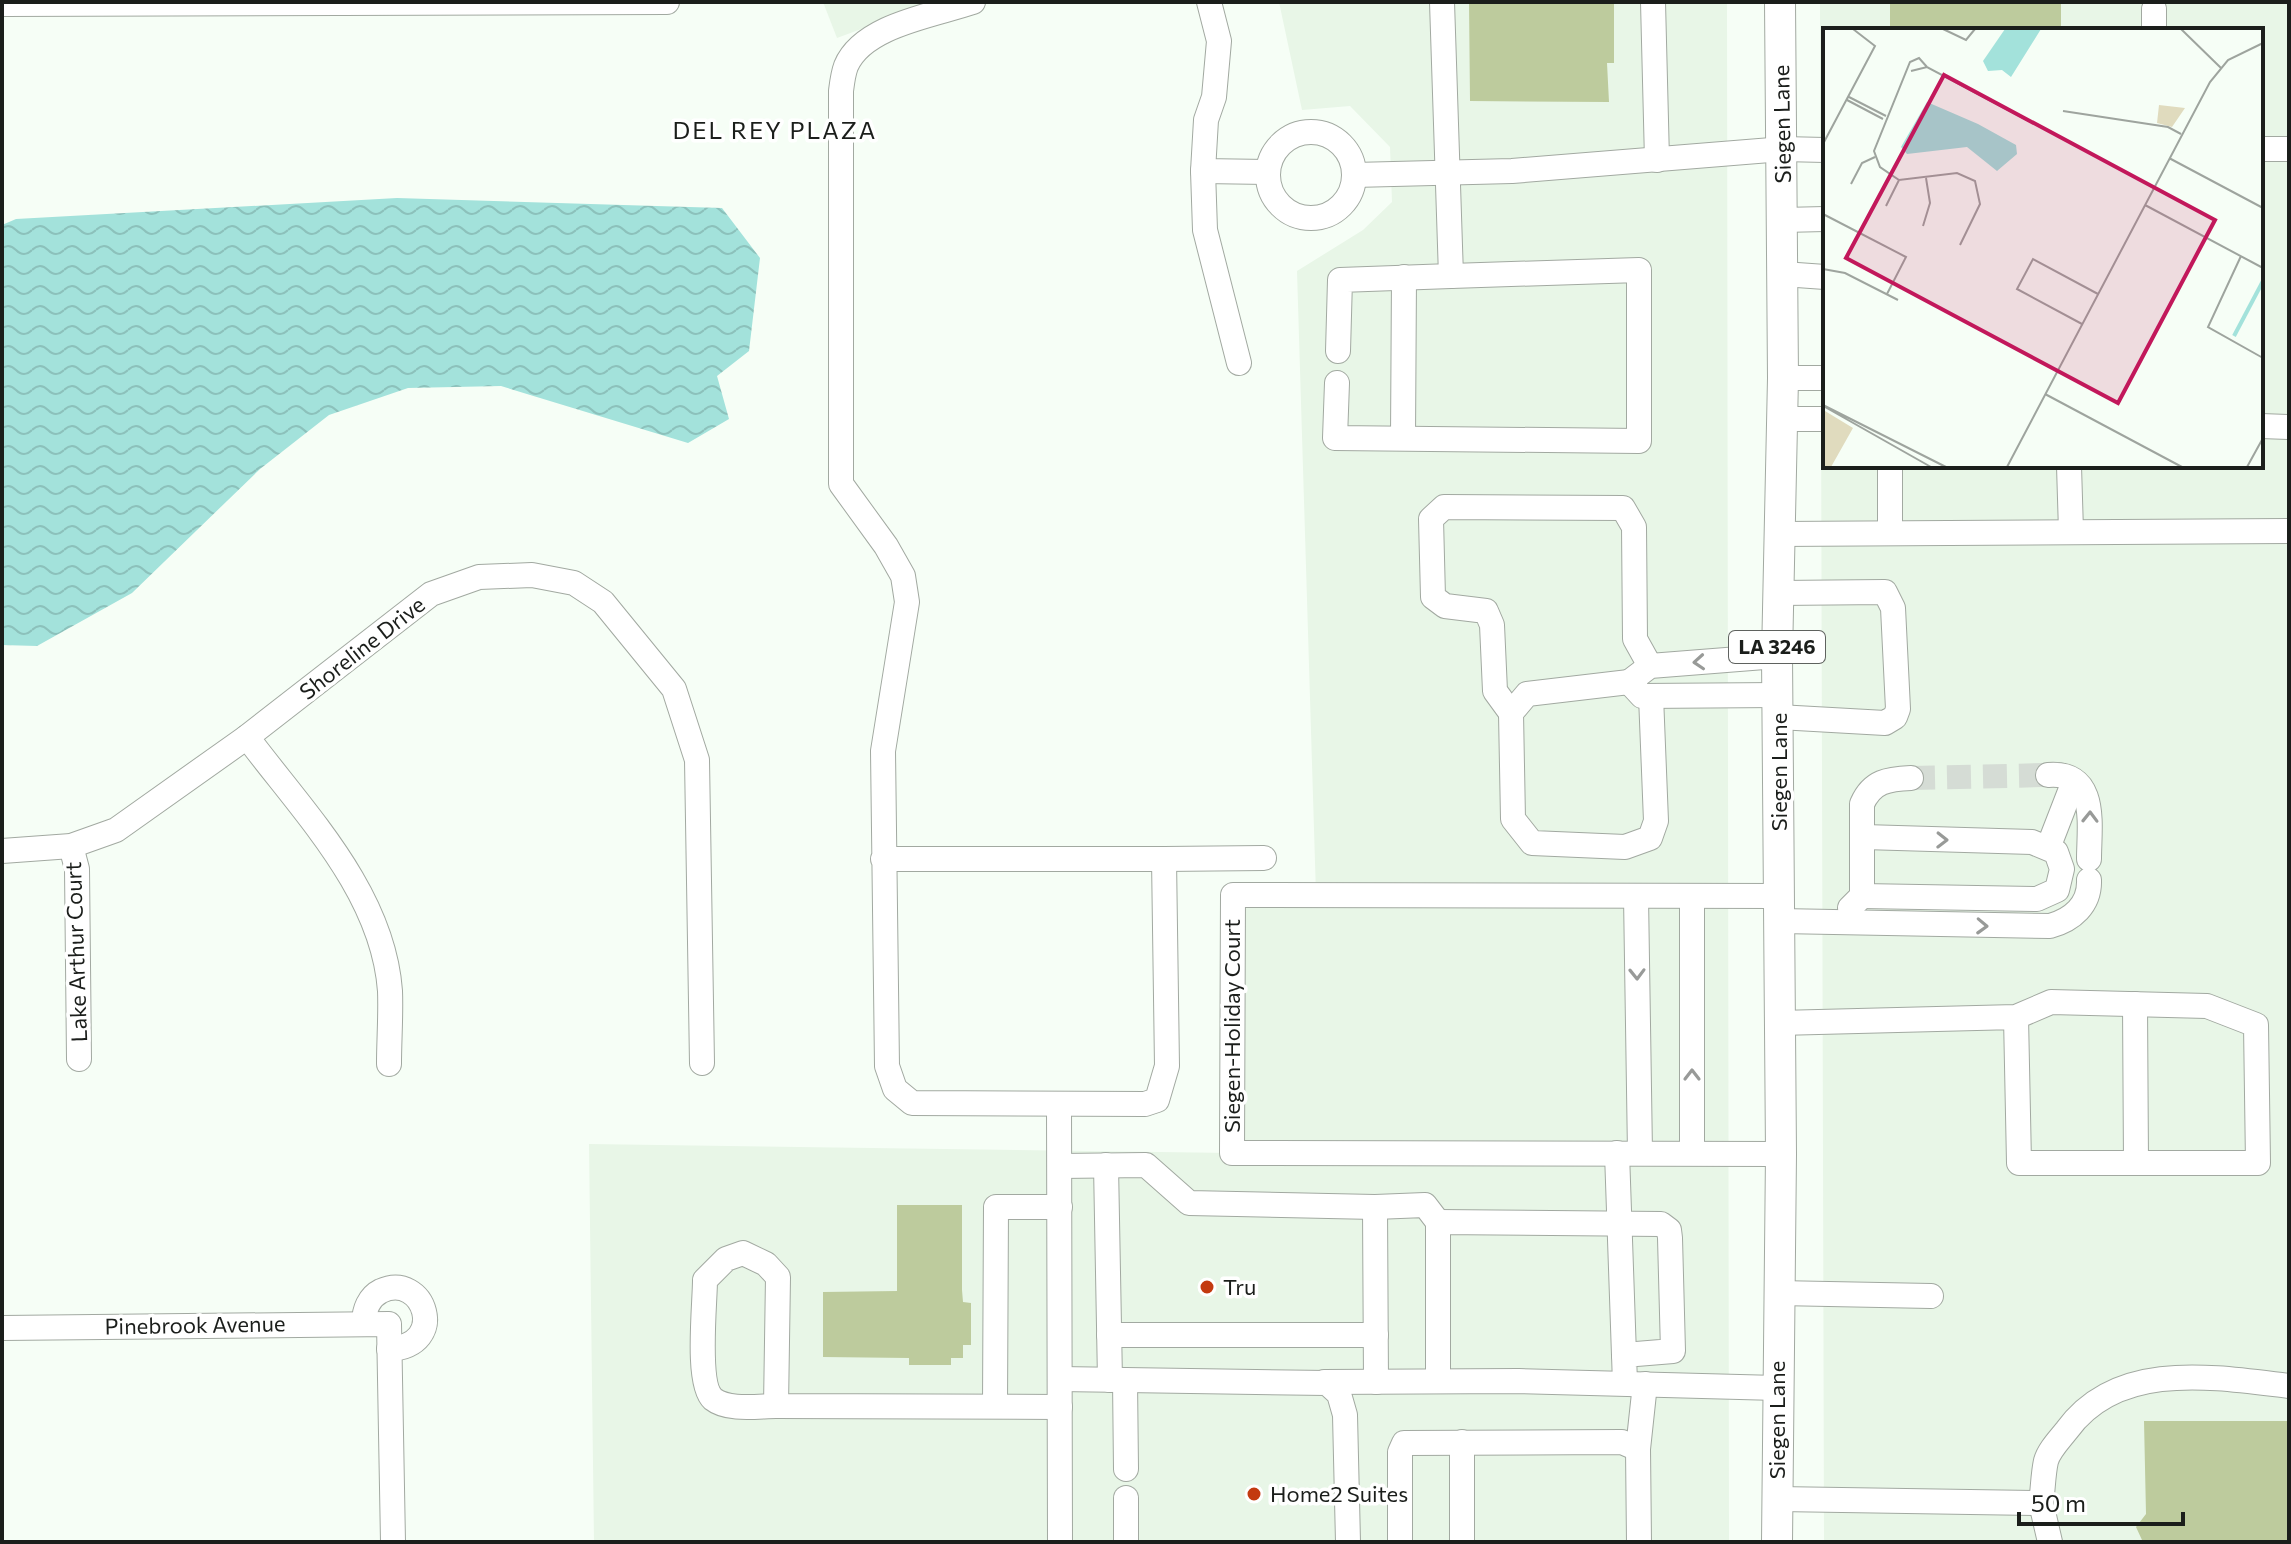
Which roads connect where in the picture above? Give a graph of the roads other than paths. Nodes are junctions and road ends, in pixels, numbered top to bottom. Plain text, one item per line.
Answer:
1 (667, 2) edge
2 (973, 2) edge
3 (1209, 2) edge
4 (1442, 2) edge
5 (1653, 2) edge
6 (1780, 2) edge
7 (2, 4) edge
8 (1783, 149) junction
9 (2263, 149) edge
10 (2289, 149) edge
11 (1823, 150) edge
12 (1657, 160) junction
13 (1203, 171) junction
14 (1267, 172) junction
15 (1446, 173) junction
16 (1354, 175) junction
17 (1823, 219) edge
18 (1783, 220) junction
19 (1783, 274) junction
20 (1451, 276) junction
21 (1404, 277) junction
22 (1823, 277) edge
23 (1338, 351) dead end
24 (1239, 363) dead end
25 (1783, 378) junction
26 (1823, 378) edge
27 (1337, 383) dead end
28 (1783, 419) junction
29 (1823, 419) edge
30 (2263, 426) edge
31 (2289, 427) edge
32 (1403, 437) junction
33 (1890, 468) edge
34 (2069, 468) edge
35 (2071, 531) junction
36 (2289, 531) edge
37 (1890, 532) junction
38 (1778, 534) junction
39 (1778, 593) junction
40 (1777, 656) junction
41 (1650, 666) junction
42 (1629, 682) junction
43 (1651, 696) junction
44 (1778, 706) junction
45 (1511, 713) junction
46 (247, 737) junction
47 (2048, 775) tunnel mouth
48 (1911, 778) tunnel mouth
49 (2074, 781) junction
50 (1864, 837) junction
51 (71, 846) junction
52 (2048, 848) junction
53 (2, 851) edge
54 (1264, 858) dead end
55 (883, 859) junction
56 (1164, 859) junction
57 (1636, 896) junction
58 (1692, 896) junction
59 (1862, 896) junction
60 (1780, 908) junction
61 (1848, 922) junction
62 (2135, 1004) junction
63 (2016, 1017) junction
64 (1779, 1023) junction
65 (79, 1059) dead end
66 (702, 1063) dead end
67 (389, 1064) dead end
68 (1059, 1104) junction
69 (1628, 1153) junction
70 (1692, 1153) junction
71 (1781, 1154) junction
72 (2136, 1163) junction
73 (1106, 1165) junction
74 (1060, 1166) junction
75 (1060, 1207) junction
76 (1375, 1207) junction
77 (1438, 1222) junction
78 (1619, 1222) junction
79 (1777, 1293) junction
80 (1931, 1296) dead end
81 (364, 1323) junction
82 (2, 1328) edge
83 (1109, 1335) junction
84 (1376, 1335) junction
85 (389, 1349) junction
86 (1624, 1355) junction
87 (1060, 1379) junction
88 (1118, 1380) junction
89 (1438, 1381) junction
90 (1324, 1382) junction
91 (1376, 1382) junction
92 (1635, 1384) junction
93 (2289, 1386) edge
94 (1777, 1388) junction
95 (776, 1406) junction
96 (995, 1406) junction
97 (1060, 1407) junction
98 (1462, 1442) junction
99 (1638, 1449) junction
100 (1126, 1469) dead end
101 (1126, 1498) dead end
102 (1777, 1499) junction
103 (2041, 1503) junction
104 (393, 1542) edge
105 (1060, 1542) edge
106 (1126, 1542) edge
107 (1348, 1542) edge
108 (1400, 1542) edge
109 (1462, 1542) edge
110 (1639, 1542) edge
111 (1777, 1542) edge
112 (2050, 1542) edge

1 - 7 street
2 - 55 street
3 - 13 street
4 - 15 street
5 - 12 street
6 - 8 main road, Siegen Lane / LA 3246
8 - 11 street
8 - 12 street
8 - 18 main road, Siegen Lane / LA 3246
9 - 10 street
12 - 15 street
13 - 14 street
13 - 24 street
14 - 16 street
14 - 16 street
15 - 16 street
15 - 20 street
17 - 18 street
18 - 19 main road, Siegen Lane / LA 3246
19 - 22 street
19 - 25 main road, Siegen Lane / LA 3246
20 - 21 street
20 - 32 street
21 - 23 street
21 - 32 street
25 - 26 street
25 - 28 main road, Siegen Lane / LA 3246
27 - 32 street
28 - 29 street
28 - 38 main road, Siegen Lane / LA 3246
30 - 31 street
33 - 37 street
34 - 35 street
35 - 36 street
35 - 37 street
37 - 38 street
38 - 39 main road, Siegen Lane / LA 3246
39 - 40 main road, Siegen Lane / LA 3246
39 - 44 street
40 -> 41 street
40 - 44 main road, Siegen Lane / LA 3246
41 - 42 street
41 - 45 street
42 - 43 street
42 - 45 street
43 - 44 street
43 - 45 street
44 - 60 main road, Siegen Lane / LA 3246
46 - 51 street, Shoreline Drive
46 - 66 street, Shoreline Drive
46 - 67 street
47 - 49 street
48 - 50 street
49 - 52 street
61 -> 49 street, Siegen-Holiday Court
50 -> 52 street
50 - 59 street
51 - 53 street, Shoreline Drive
51 - 65 street, Lake Arthur Court
52 - 59 street
54 - 56 street
55 - 56 street
55 - 68 street
56 - 68 street
57 - 58 street, Siegen-Holiday Court
57 -> 69 street
57 - 69 street, Siegen-Holiday Court
58 - 60 street, Siegen-Holiday Court
70 -> 58 street
59 - 61 street
60 - 61 street, Siegen-Holiday Court
60 - 64 main road, Siegen Lane / LA 3246
62 - 63 street
62 - 72 street
62 - 72 street
63 - 64 street
63 - 72 street
64 - 71 main road, Siegen Lane / LA 3246
68 - 74 street
69 - 70 street, Siegen-Holiday Court
69 - 78 street
70 - 71 street, Siegen-Holiday Court
71 - 79 main road, Siegen Lane / LA 3246
73 - 74 street
73 - 76 street
73 - 83 street
74 - 75 street
75 - 87 street
75 - 96 street
76 - 77 street
76 - 84 street
77 - 78 street
77 - 89 street
78 - 86 street
78 - 86 street
79 - 80 street
79 - 94 main road, Siegen Lane / LA 3246
81 - 82 street, Pinebrook Avenue
81 - 85 street, Pinebrook Avenue
81 - 85 street
83 - 84 street
83 - 88 street
84 - 91 street
85 - 104 street
86 - 92 street
87 - 88 street
87 - 97 street
88 - 90 street
88 - 100 street
89 - 91 street
89 - 92 street
90 - 91 street
90 - 107 street
92 - 94 street
92 - 99 street
93 - 103 street
94 - 102 main road, Siegen Lane / LA 3246
95 - 95 street
95 - 96 street
96 - 97 street
97 - 105 street
98 - 99 street
98 - 108 street
98 - 109 street
99 - 110 street
101 - 106 street
102 - 103 street
102 - 111 main road, Siegen Lane / LA 3246
103 - 112 street

